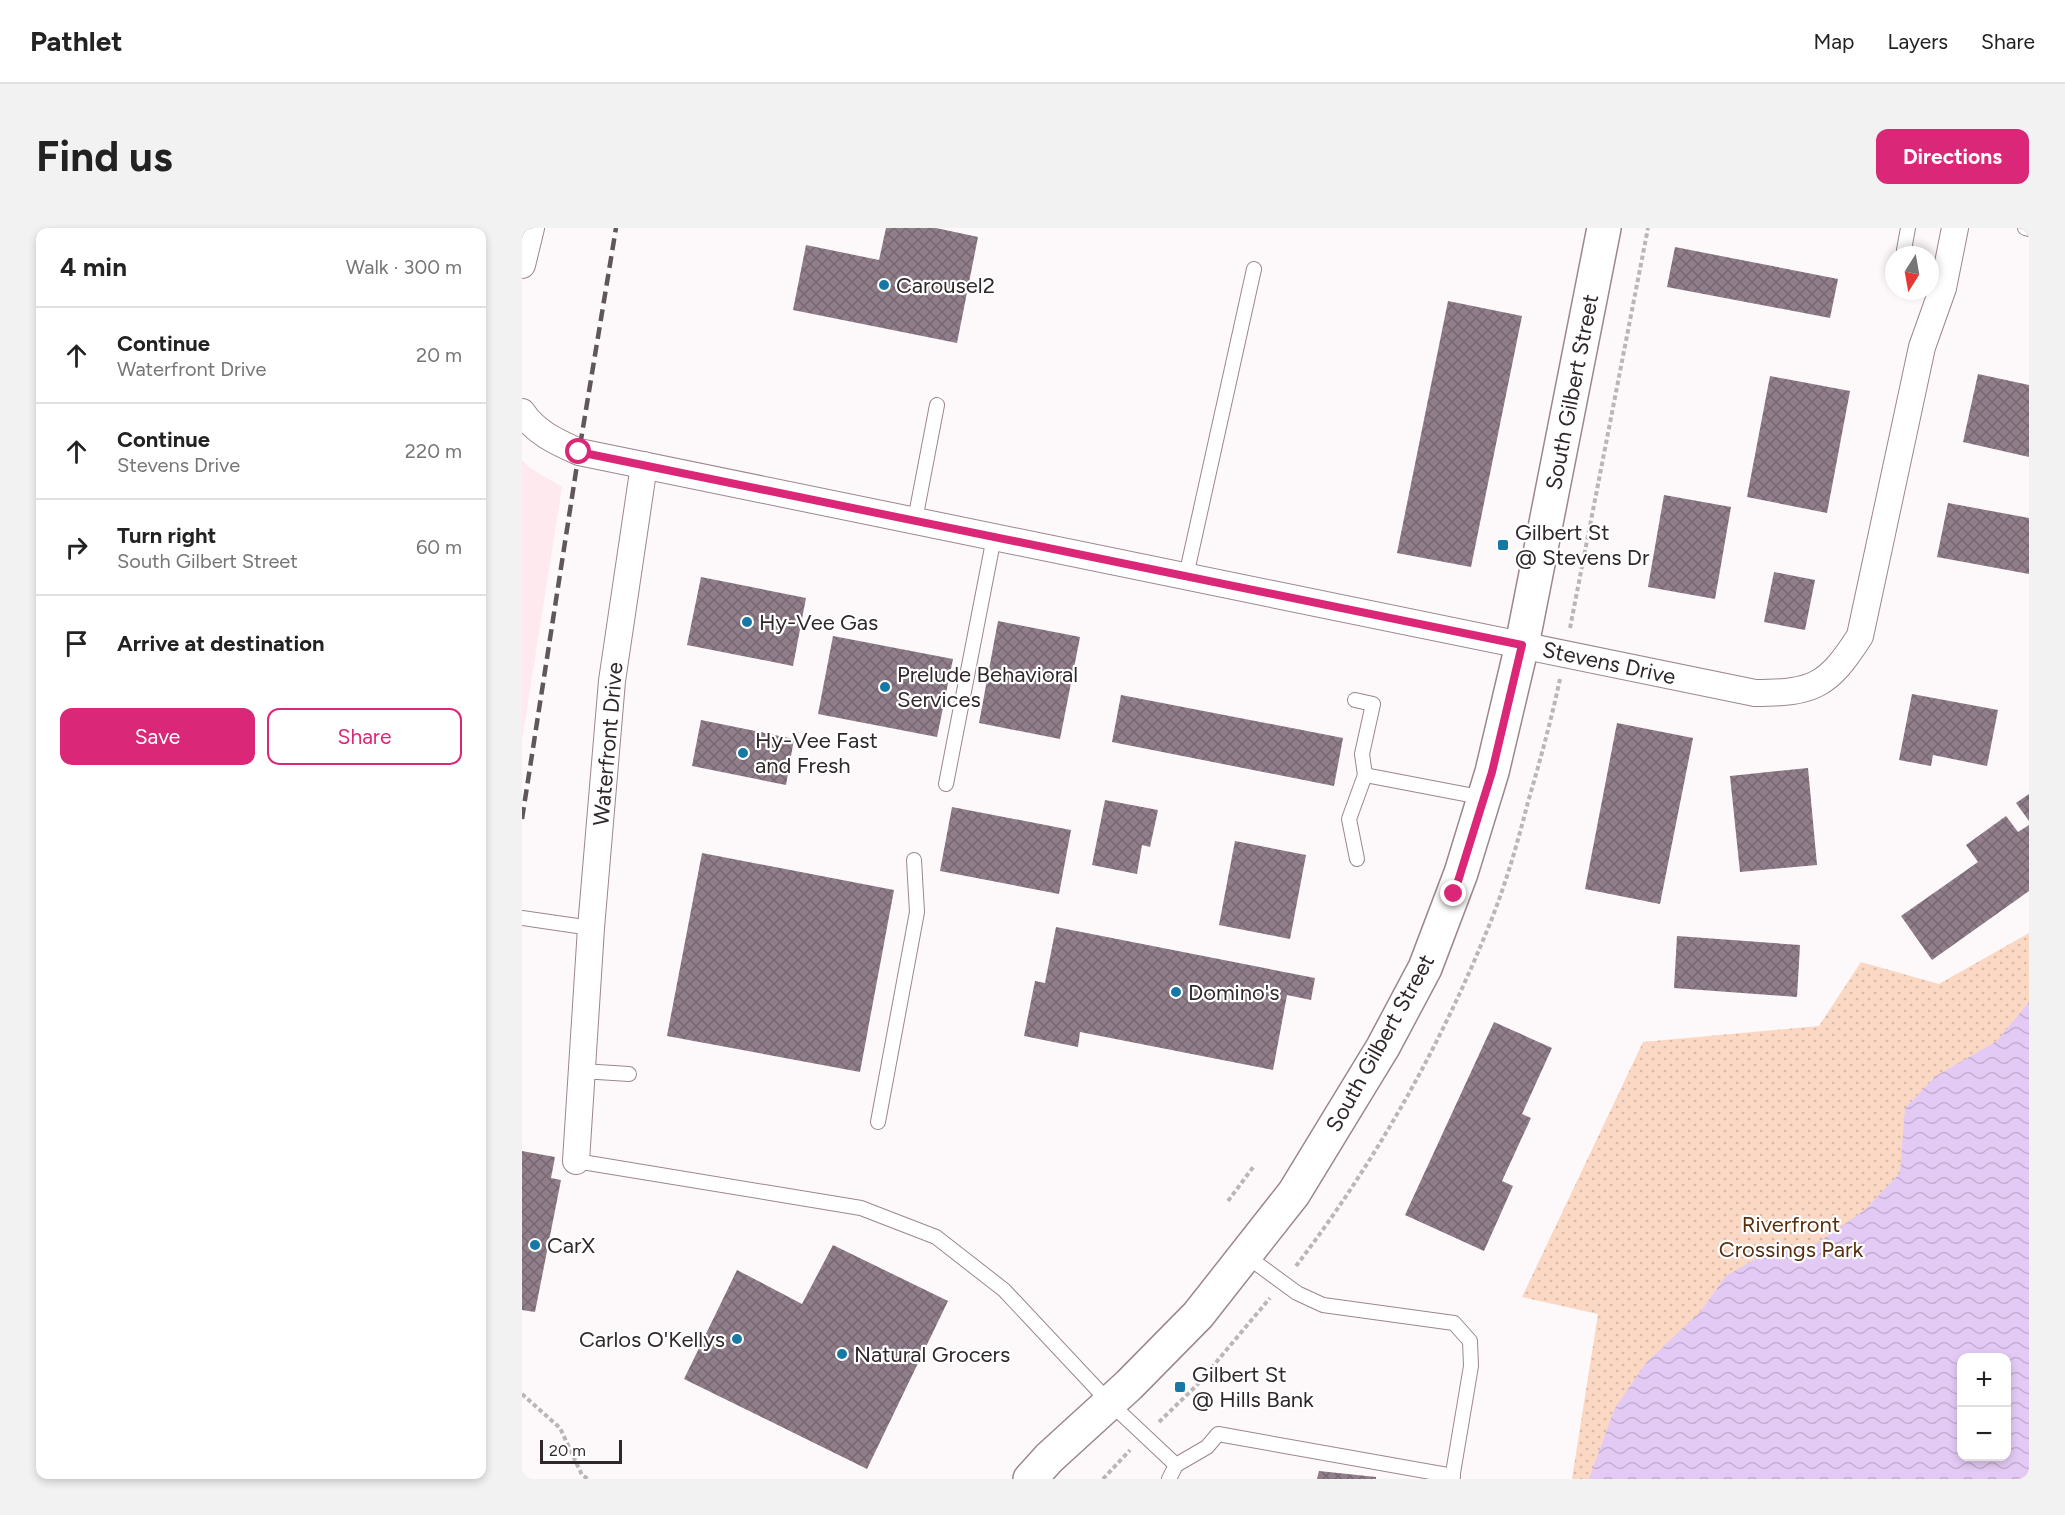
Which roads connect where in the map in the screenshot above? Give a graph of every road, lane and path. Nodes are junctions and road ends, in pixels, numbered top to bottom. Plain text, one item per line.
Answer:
1 (531, 228) edge
2 (1604, 228) edge
3 (1908, 228) edge
4 (1955, 228) edge
5 (1905, 246) edge
6 (522, 265) edge
7 (1254, 269) dead end
8 (938, 405) dead end
9 (522, 412) edge
10 (644, 465) junction
11 (915, 520) junction
12 (994, 537) junction
13 (1186, 576) junction
14 (1522, 645) junction
15 (1355, 700) dead end
16 (1365, 775) junction
17 (946, 784) dead end
18 (1485, 798) junction
19 (1357, 859) dead end
20 (914, 860) dead end
21 (522, 918) edge
22 (591, 928) junction
23 (582, 1071) junction
24 (628, 1074) dead end
25 (878, 1122) dead end
26 (576, 1161) joint
27 (1254, 1166) dead end
28 (1228, 1201) dead end
29 (1245, 1255) junction
30 (1270, 1298) dead end
31 (522, 1394) edge
32 (1110, 1403) junction
33 (1152, 1429) dead end
34 (1129, 1451) dead end
35 (1176, 1465) junction
36 (1453, 1477) edge
37 (588, 1479) edge
38 (1030, 1479) edge
39 (1103, 1479) edge
40 (1169, 1479) edge

1 - 6 street
2 - 14 main road, South Gilbert Street
3 - 5 lane
4 - 14 street, Stevens Drive
7 - 13 lane
8 - 11 lane
9 - 10 street
10 - 11 street, Stevens Drive
10 - 22 street, Waterfront Drive
11 - 12 street, Stevens Drive
12 - 13 street, Stevens Drive
12 - 17 lane
13 - 14 street, Stevens Drive
14 - 18 main road, South Gilbert Street
15 - 16 lane
16 - 18 lane
16 - 19 lane
18 - 29 main road, South Gilbert Street
20 - 25 lane
21 - 22 lane
22 - 23 street, Waterfront Drive
23 - 24 lane
23 - 26 street, Waterfront Drive
26 - 32 lane
27 - 28 path
29 - 32 main road, South Gilbert Street
29 - 36 lane
30 - 33 path
31 - 37 path
32 - 35 lane
32 - 38 main road, South Gilbert Street
34 - 39 path
35 - 36 lane
35 - 40 lane

